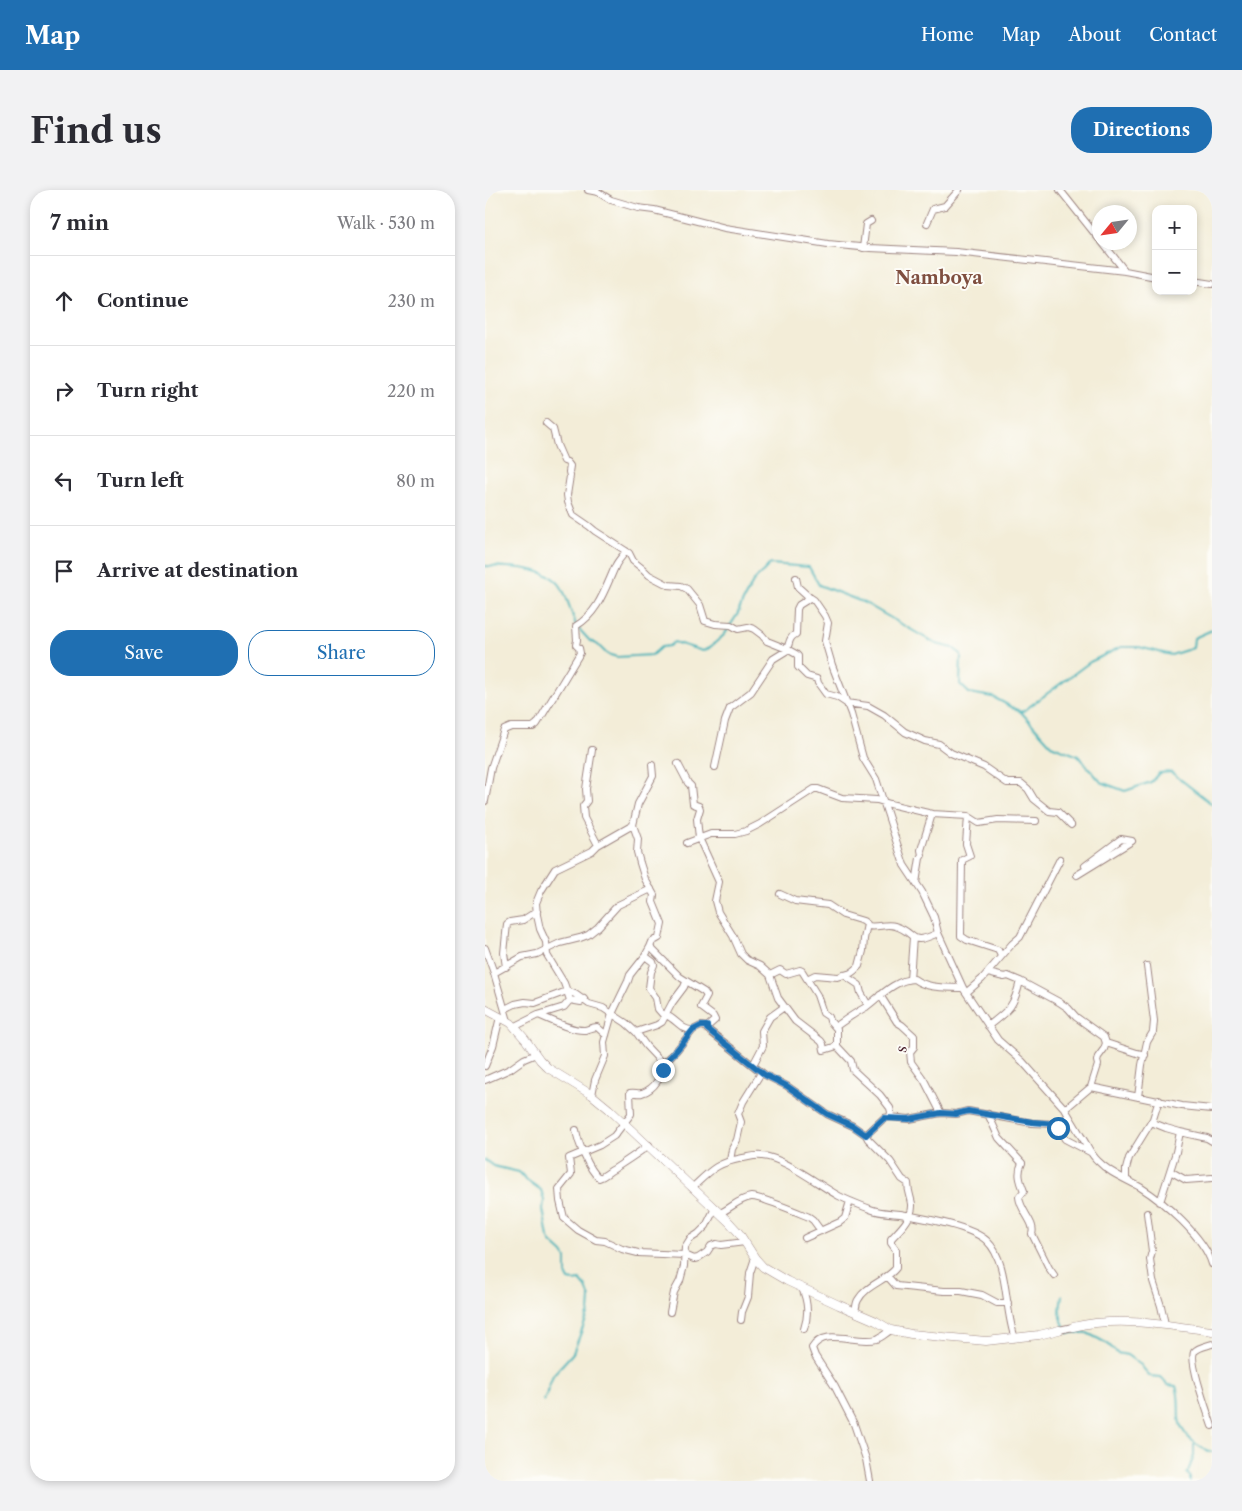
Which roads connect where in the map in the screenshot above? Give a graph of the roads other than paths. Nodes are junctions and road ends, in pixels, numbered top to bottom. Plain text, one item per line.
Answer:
1 (587, 190) edge
2 (959, 190) edge
3 (1061, 190) edge
4 (871, 221) dead end
5 (927, 223) dead end
6 (1092, 230) edge
7 (863, 248) junction
8 (1109, 250) edge
9 (1125, 271) junction
10 (1152, 276) edge
11 (1197, 282) edge
12 (1212, 284) edge
13 (546, 423) dead end
14 (626, 551) junction
15 (796, 578) dead end
16 (808, 596) junction
17 (787, 649) junction
18 (846, 703) junction
19 (592, 750) dead end
20 (679, 764) dead end
21 (652, 765) dead end
22 (715, 767) dead end
23 (485, 801) edge
24 (883, 802) junction
25 (932, 814) junction
26 (968, 816) junction
27 (1036, 821) dead end
28 (633, 825) junction
29 (1071, 825) dead end
30 (699, 838) junction
31 (687, 843) dead end
32 (597, 845) junction
33 (1060, 859) dead end
34 (1085, 866) dead end
35 (1077, 875) dead end
36 (916, 883) junction
37 (651, 889) junction
38 (780, 894) dead end
39 (537, 911) junction
40 (868, 926) junction
41 (937, 933) junction
42 (913, 937) junction
43 (650, 947) junction
44 (485, 948) edge
45 (546, 950) junction
46 (645, 956) junction
47 (1001, 956) junction
48 (1147, 966) dead end
49 (506, 967) junction
50 (988, 972) junction
51 (494, 973) junction
52 (770, 975) junction
53 (844, 975) junction
54 (807, 979) junction
55 (910, 979) junction
56 (1020, 981) junction
57 (685, 982) junction
58 (965, 990) junction
59 (567, 991) junction
60 (880, 995) junction
61 (584, 999) junction
62 (570, 1000) junction
63 (868, 1005) junction
64 (784, 1007) junction
65 (485, 1009) edge
66 (505, 1009) junction
67 (612, 1014) junction
68 (538, 1015) junction
69 (666, 1016) junction
70 (500, 1017) junction
71 (511, 1024) junction
72 (707, 1026) junction
73 (989, 1026) junction
74 (835, 1027) junction
75 (693, 1030) junction
76 (636, 1032) junction
77 (606, 1035) junction
78 (1106, 1043) junction
79 (837, 1046) junction
80 (536, 1054) junction
81 (1145, 1055) junction
82 (663, 1064) junction
83 (753, 1065) junction
84 (485, 1066) edge
85 (761, 1073) junction
86 (485, 1080) edge
87 (1091, 1087) junction
88 (592, 1095) junction
89 (1138, 1097) junction
90 (1159, 1100) junction
91 (1212, 1109) edge
92 (941, 1113) junction
93 (1067, 1113) junction
94 (988, 1114) junction
95 (890, 1117) junction
96 (1151, 1122) junction
97 (625, 1123) junction
98 (1056, 1124) junction
99 (577, 1130) dead end
100 (1180, 1132) junction
101 (866, 1135) junction
102 (1212, 1142) edge
103 (649, 1145) junction
104 (583, 1151) junction
105 (1091, 1153) junction
106 (730, 1161) junction
107 (1170, 1171) junction
108 (1212, 1178) edge
109 (1125, 1179) junction
110 (692, 1188) junction
111 (850, 1201) junction
112 (1160, 1202) junction
113 (717, 1211) junction
114 (1147, 1213) dead end
115 (909, 1216) junction
116 (821, 1231) junction
117 (805, 1238) dead end
118 (745, 1242) junction
119 (685, 1255) junction
120 (755, 1258) junction
121 (1212, 1264) edge
122 (1054, 1275) dead end
123 (888, 1277) junction
124 (802, 1288) junction
125 (1008, 1303) junction
126 (670, 1312) dead end
127 (855, 1312) junction
128 (741, 1320) dead end
129 (1165, 1324) junction
130 (1073, 1327) joint
131 (804, 1329) dead end
132 (891, 1330) junction
133 (1059, 1330) joint
134 (1212, 1331) edge
135 (1015, 1338) junction
136 (1212, 1344) edge
137 (1212, 1426) edge
138 (869, 1481) edge

1 - 7 street
2 - 5 street
3 - 6 street
4 - 7 street
7 - 9 street
8 - 9 street
9 - 10 street
11 - 12 street
13 - 14 street
14 - 17 street
14 - 23 street
15 - 16 street
16 - 17 street
16 - 18 street
17 - 18 street
17 - 22 street
18 - 24 street
18 - 29 street
19 - 32 street
20 - 30 street
21 - 28 street
24 - 25 street
24 - 30 street
24 - 36 street
25 - 26 street
25 - 36 street
26 - 27 street
26 - 47 street
28 - 32 street
28 - 37 street
30 - 31 street
30 - 52 street
32 - 39 street
33 - 47 street
34 - 35 street
36 - 41 street
37 - 43 street
37 - 45 street
38 - 40 street
39 - 45 street
39 - 49 street
40 - 42 street
40 - 53 street
41 - 42 street
41 - 58 street
42 - 55 street
43 - 46 street
43 - 57 street
44 - 51 street
45 - 49 street
45 - 59 street
46 - 67 street
46 - 69 street
47 - 50 street
48 - 81 street
49 - 51 street
50 - 56 street
50 - 58 street
51 - 66 street
52 - 54 street
52 - 64 street
53 - 54 street
53 - 63 street
54 - 74 street
55 - 58 street
55 - 60 street
56 - 73 street
56 - 78 street
57 - 69 street
57 - 72 street
58 - 73 street
59 - 61 street
59 - 62 street
59 - 66 street
60 - 63 street
60 - 92 street, s
61 - 62 street
61 - 67 street
62 - 68 street
63 - 74 street
64 - 79 street
64 - 83 street
65 - 70 street
66 - 71 street
67 - 76 street
67 - 77 street
68 - 71 street
68 - 77 street
69 - 75 street
69 - 76 street
70 - 71 street
70 - 84 street
71 - 80 street
72 - 75 street
72 - 83 street
73 - 93 street
74 - 79 street
75 - 82 street
76 - 82 street
77 - 88 street
78 - 81 street
78 - 87 street
79 - 95 street
80 - 86 street
80 - 88 street
81 - 89 street
82 - 97 street
83 - 85 street
85 - 101 street
85 - 106 street
87 - 89 street
87 - 93 street
88 - 97 street
89 - 90 street
90 - 91 street
90 - 96 street
92 - 94 street
92 - 95 street
93 - 98 street
93 - 105 street
94 - 98 street
94 - 122 street
95 - 101 street
96 - 100 street
96 - 109 street
97 - 103 street
97 - 104 street
98 - 105 street
99 - 104 street
100 - 102 street
100 - 107 street
101 - 115 street
103 - 104 street
103 - 110 street
104 - 119 street
105 - 109 street
106 - 110 street
106 - 111 street
107 - 108 street
107 - 112 street
109 - 112 street
110 - 113 street
111 - 115 street
111 - 116 street
112 - 121 street
113 - 116 street
113 - 118 street
113 - 119 street
114 - 129 street
115 - 123 street
115 - 125 street
116 - 117 street
118 - 119 street
118 - 120 street
119 - 126 street
120 - 124 street
120 - 128 street
123 - 125 street
123 - 127 street
124 - 127 street
124 - 131 street
125 - 135 street
127 - 132 street
129 - 130 street
129 - 134 street
130 - 133 street
132 - 135 street
132 - 138 street
133 - 135 street
136 - 137 street

